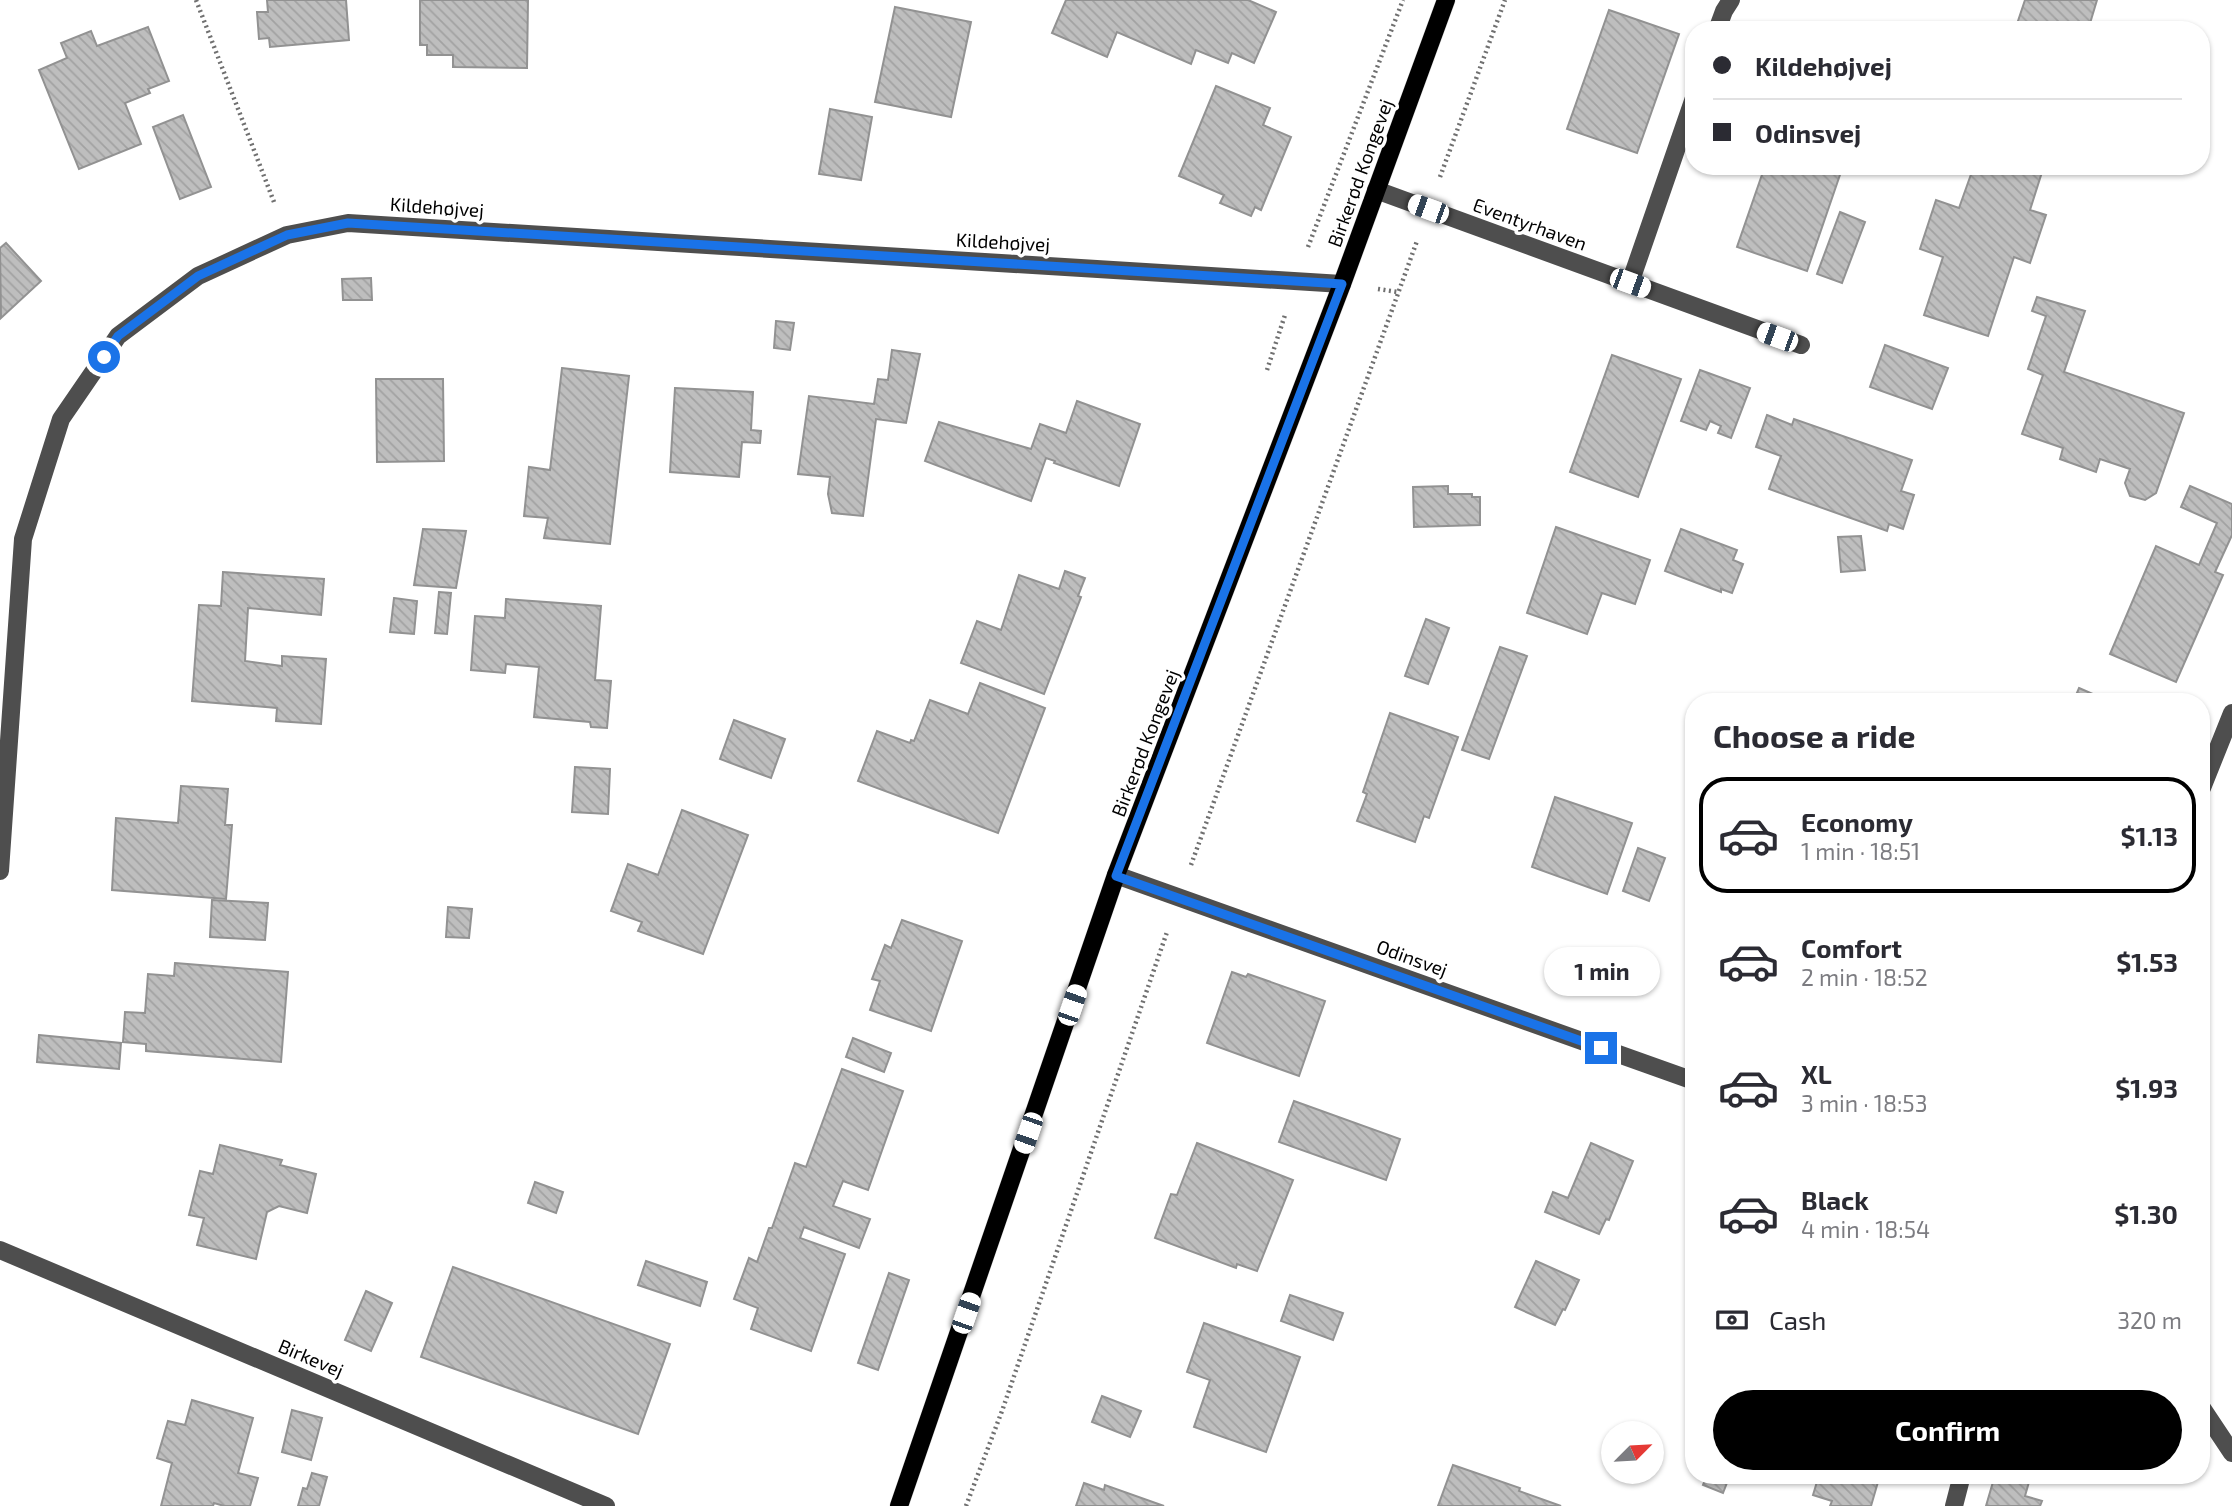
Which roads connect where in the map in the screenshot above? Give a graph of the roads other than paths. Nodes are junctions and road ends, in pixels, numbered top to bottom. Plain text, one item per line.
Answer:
1 (1446, 0) edge
2 (1731, 0) edge
3 (1720, 21) edge
4 (1685, 124) edge
5 (1376, 190) junction
6 (1630, 283) junction
7 (1342, 284) junction
8 (1801, 345) dead end
9 (2232, 713) edge
10 (2210, 768) edge
11 (0, 871) edge
12 (1116, 876) junction
13 (1685, 1078) edge
14 (0, 1250) edge
15 (2210, 1420) edge
16 (2232, 1452) edge
17 (1960, 1484) edge
18 (606, 1506) edge
19 (899, 1506) edge
20 (1954, 1506) edge

1 - 5 main road, Birkerød Kongevej
2 - 3 street
4 - 6 street
5 - 6 street, Eventyrhaven
5 - 7 main road, Birkerød Kongevej
6 - 8 street, Eventyrhaven
7 - 11 street, Kildehøjvej
7 - 12 main road, Birkerød Kongevej
9 - 10 street
12 - 13 street, Odinsvej
12 - 19 main road, Birkerød Kongevej
14 - 18 street, Birkevej
15 - 16 street
17 - 20 street

